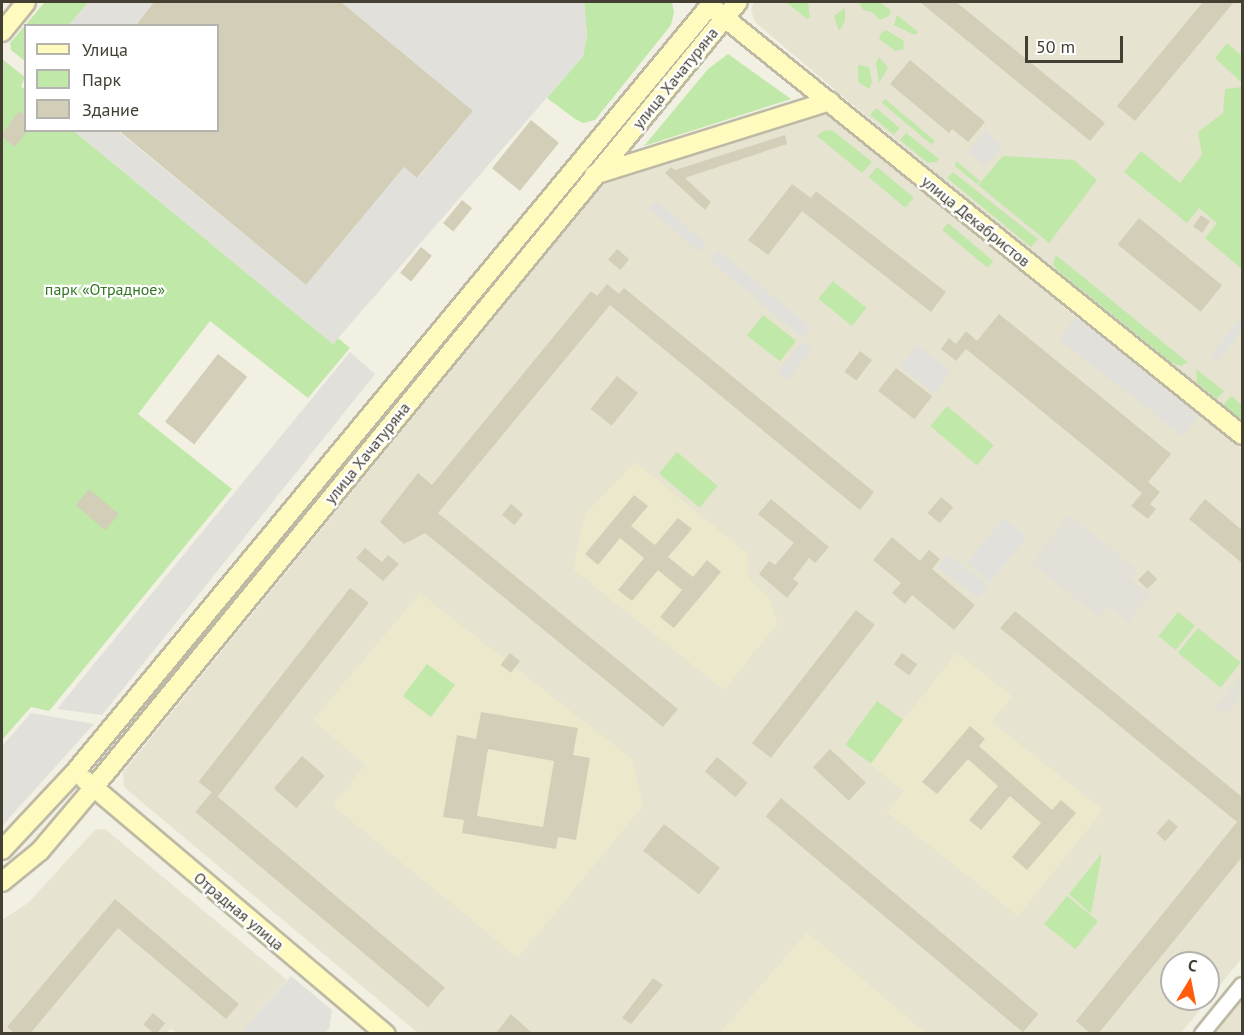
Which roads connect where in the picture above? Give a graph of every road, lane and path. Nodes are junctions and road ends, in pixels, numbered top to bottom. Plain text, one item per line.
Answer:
1 (26, 2) edge
2 (707, 2) edge
3 (738, 2) edge
4 (724, 17) junction
5 (2, 32) edge
6 (830, 101) junction
7 (594, 176) junction
8 (1242, 435) edge
9 (75, 772) junction
10 (94, 787) junction
11 (2, 850) edge
12 (2, 882) edge
13 (1242, 985) edge
14 (386, 1034) edge
15 (1202, 1034) edge

1 - 5 main road
2 - 4 main road, улица Декабристов
2 - 9 main road, улица Хачатуряна
3 - 4 main road, улица Хачатуряна
4 - 6 main road, улица Декабристов
4 - 7 main road, улица Хачатуряна
6 - 7 main road
6 - 8 main road, улица Декабристов
7 - 10 main road, улица Хачатуряна
9 - 10 main road, Отрадная улица
9 - 11 main road, улица Хачатуряна
10 - 12 main road, улица Хачатуряна
10 - 14 main road, Отрадная улица
13 - 15 street

